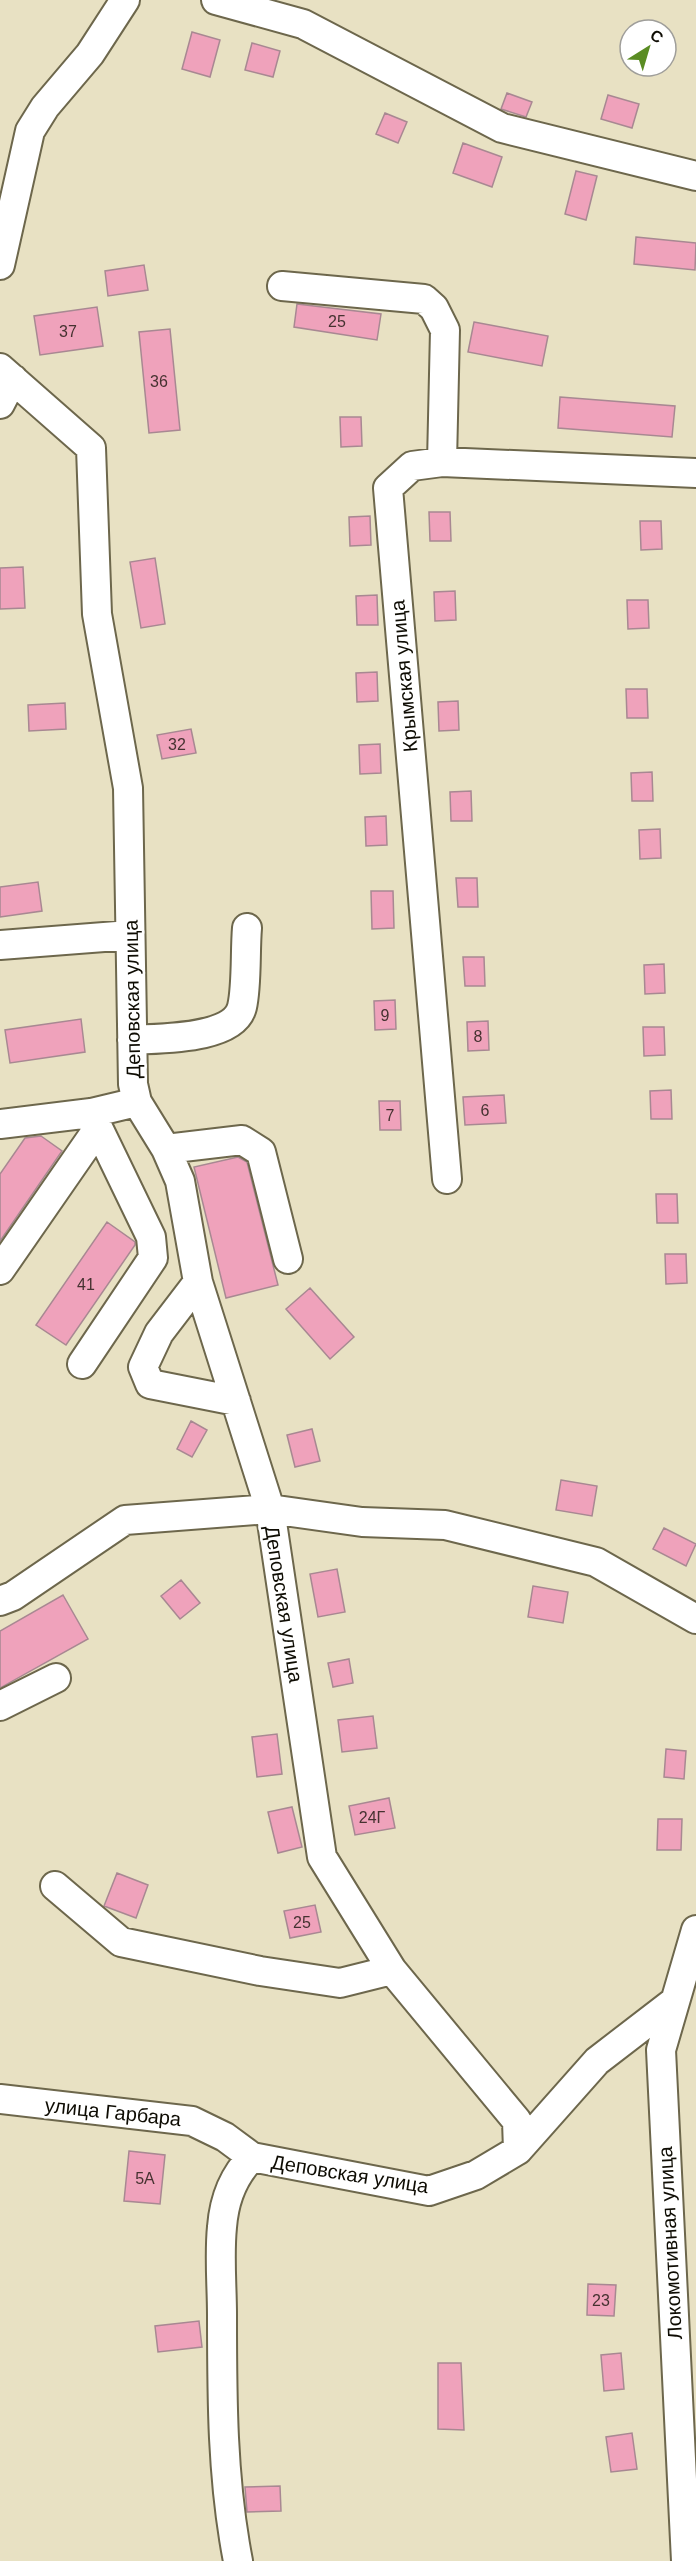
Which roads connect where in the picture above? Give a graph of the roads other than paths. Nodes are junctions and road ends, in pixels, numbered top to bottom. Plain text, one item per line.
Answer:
1 (124, 0) edge
2 (216, 0) edge
3 (696, 176) edge
4 (0, 265) edge
5 (282, 286) dead end
6 (4, 384) edge
7 (442, 462) junction
8 (696, 473) edge
9 (247, 928) dead end
10 (130, 935) junction
11 (0, 945) edge
12 (132, 1040) junction
13 (137, 1102) junction
14 (94, 1121) junction
15 (0, 1124) edge
16 (166, 1149) junction
17 (447, 1179) dead end
18 (288, 1258) dead end
19 (0, 1270) edge
20 (198, 1282) junction
21 (82, 1364) dead end
22 (236, 1401) junction
23 (270, 1509) junction
24 (0, 1601) edge
25 (696, 1619) edge
26 (56, 1678) dead end
27 (0, 1706) edge
28 (55, 1886) dead end
29 (696, 1930) edge
30 (392, 1970) junction
31 (675, 2001) junction
32 (0, 2100) edge
33 (518, 2150) junction
34 (252, 2157) junction
35 (238, 2561) edge
36 (687, 2561) edge

1 - 4 street
2 - 3 street
5 - 7 street
6 - 10 street, Деповская улица
7 - 8 street, Крымская улица
7 - 17 street, Крымская улица
9 - 12 street
10 - 11 street
10 - 12 street, Деповская улица
12 - 13 street, Деповская улица
13 - 14 street
13 - 16 street, Деповская улица
14 - 15 street
14 - 19 street
14 - 21 street
16 - 18 street
16 - 20 street, Деповская улица
20 - 22 street, Деповская улица
20 - 22 street
22 - 23 street, Деповская улица
23 - 24 street
23 - 25 street
23 - 30 street, Деповская улица
26 - 27 street
28 - 30 street
29 - 31 street, Локомотивная улица
30 - 33 street, Деповская улица
31 - 33 street
31 - 36 street, Локомотивная улица
32 - 34 street, улица Гарбара
33 - 34 street, Деповская улица
34 - 35 street, Деповская улица

